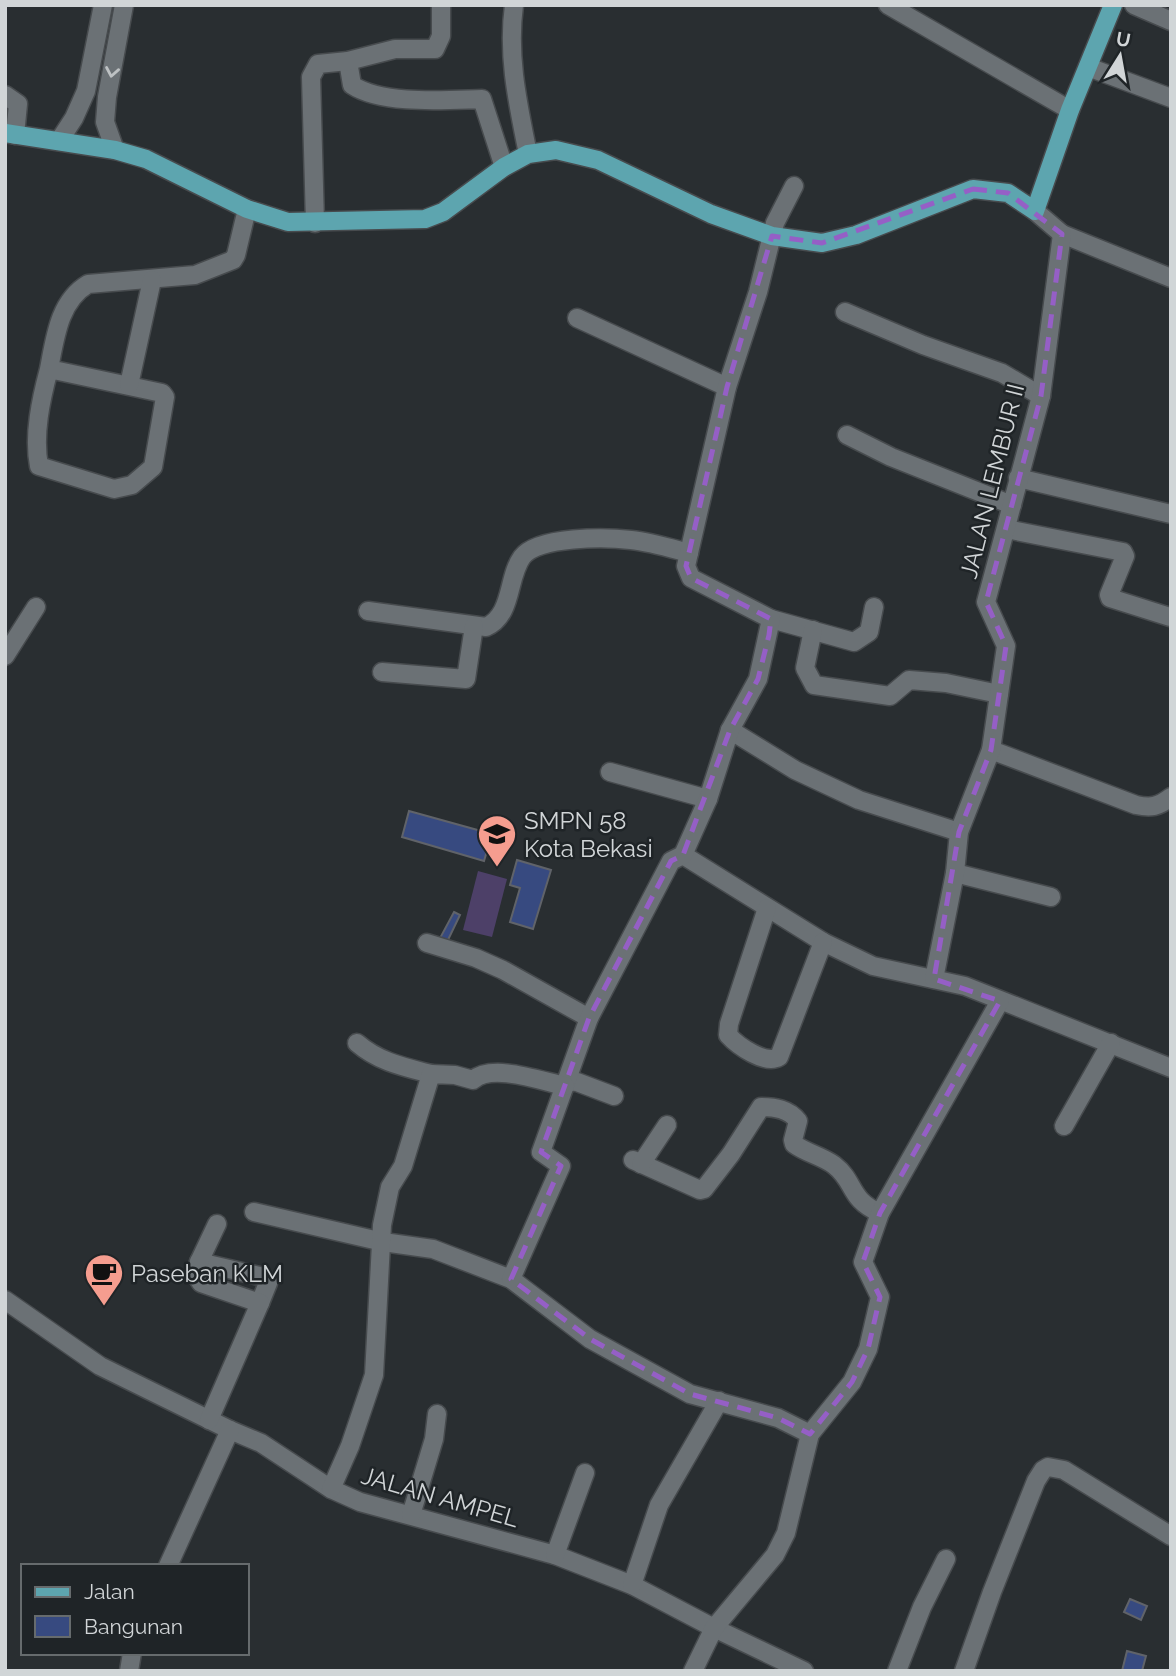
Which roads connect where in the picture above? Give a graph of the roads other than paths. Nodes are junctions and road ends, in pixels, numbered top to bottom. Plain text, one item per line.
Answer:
1 (103, 5) edge
2 (124, 5) edge
3 (441, 5) edge
4 (514, 5) edge
5 (888, 5) edge
6 (1112, 5) edge
7 (1135, 5) edge
8 (1171, 21) edge
9 (348, 61) junction
10 (1088, 67) junction
11 (5, 95) edge
12 (1171, 98) edge
13 (1070, 110) junction
14 (10, 134) edge
15 (59, 141) junction
16 (115, 150) junction
17 (528, 154) junction
18 (504, 167) junction
19 (794, 186) dead end
20 (247, 209) junction
21 (1035, 211) junction
22 (315, 223) junction
23 (1062, 234) junction
24 (772, 236) junction
25 (1171, 278) edge
26 (152, 280) junction
27 (845, 312) dead end
28 (577, 317) dead end
29 (49, 369) junction
30 (129, 385) junction
31 (727, 387) junction
32 (1041, 396) junction
33 (847, 435) dead end
34 (1018, 478) junction
35 (1012, 505) junction
36 (1171, 514) edge
37 (1006, 529) junction
38 (689, 553) junction
39 (36, 607) dead end
40 (874, 607) dead end
41 (368, 611) dead end
42 (1170, 617) edge
43 (771, 619) junction
44 (474, 626) junction
45 (813, 630) junction
46 (5, 656) edge
47 (382, 672) dead end
48 (999, 694) junction
49 (730, 730) junction
50 (991, 750) junction
51 (610, 772) dead end
52 (1171, 797) edge
53 (708, 799) junction
54 (960, 832) junction
55 (683, 855) junction
56 (955, 873) junction
57 (1051, 897) dead end
58 (767, 908) junction
59 (822, 942) junction
60 (427, 943) dead end
61 (934, 979) junction
62 (1000, 1001) junction
63 (589, 1018) junction
64 (357, 1043) dead end
65 (1111, 1044) junction
66 (1171, 1068) edge
67 (431, 1074) junction
68 (566, 1083) junction
69 (614, 1096) dead end
70 (667, 1125) dead end
71 (1064, 1126) dead end
72 (254, 1212) dead end
73 (880, 1213) junction
74 (217, 1224) dead end
75 (383, 1242) junction
76 (199, 1262) junction
77 (512, 1279) junction
78 (5, 1300) edge
79 (260, 1303) junction
80 (719, 1401) junction
81 (437, 1414) dead end
82 (209, 1420) junction
83 (230, 1430) junction
84 (810, 1434) junction
85 (585, 1474) dead end
86 (331, 1489) junction
87 (411, 1515) junction
88 (1171, 1536) edge
89 (555, 1555) junction
90 (946, 1559) dead end
91 (169, 1564) edge
92 (632, 1585) junction
93 (714, 1628) junction
94 (693, 1671) edge
95 (804, 1671) edge
96 (897, 1671) edge
97 (964, 1671) edge

1 - 15 street
2 -> 16 street
3 - 9 street
4 - 17 street
5 - 13 street
6 - 10 main road
7 - 8 street
9 - 18 street
9 - 22 street
10 - 12 street
10 - 13 main road
11 - 14 street
13 - 21 main road
14 - 15 main road
15 - 16 main road
16 - 20 main road
17 - 18 main road
17 - 24 main road
18 - 22 main road
19 - 24 street
20 - 22 main road
20 - 26 street
21 - 23 street
21 - 24 main road
23 - 25 street
23 - 32 street, JALAN LEMBUR II
24 - 31 street
26 - 29 street
26 - 30 street
27 - 32 street
28 - 31 street
29 - 30 street
29 - 30 street
31 - 38 street
32 - 34 street, JALAN LEMBUR II
33 - 35 street
34 - 35 street, JALAN LEMBUR II
34 - 36 street
35 - 37 street, JALAN LEMBUR II
37 - 42 street
37 - 48 street, JALAN LEMBUR II
38 - 43 street
38 - 44 street
39 - 46 street
40 - 45 street
41 - 44 street
43 - 45 street
43 - 49 street
44 - 47 street
45 - 48 street
48 - 50 street, JALAN LEMBUR II
49 - 53 street
49 - 54 street
50 - 52 street
50 - 54 street, JALAN LEMBUR II
51 - 53 street
53 - 55 street
54 - 56 street, JALAN LEMBUR II
55 - 58 street
55 - 63 street
56 - 57 street
56 - 61 street, JALAN LEMBUR II
58 - 59 street
58 - 59 street
59 - 61 street
60 - 63 street
61 - 62 street
62 - 65 street
62 - 73 street
63 - 68 street
64 - 67 street
65 - 66 street
65 - 71 street
67 - 68 street
67 - 75 street
68 - 69 street
68 - 77 street
70 - 73 street
72 - 75 street
73 - 84 street
74 - 76 street
75 - 77 street
75 - 86 street
76 - 79 street
76 - 79 street
77 - 80 street
78 - 82 street, JALAN AMPEL
79 - 82 street
80 - 84 street
80 - 92 street
81 - 87 street
82 - 83 street, JALAN AMPEL
83 - 86 street, JALAN AMPEL
83 - 91 street
84 - 93 street
85 - 89 street
86 - 87 street, JALAN AMPEL
87 - 89 street, JALAN AMPEL
88 - 97 street
89 - 92 street, JALAN AMPEL
90 - 96 street
92 - 93 street, JALAN AMPEL
93 - 94 street
93 - 95 street, JALAN AMPEL

